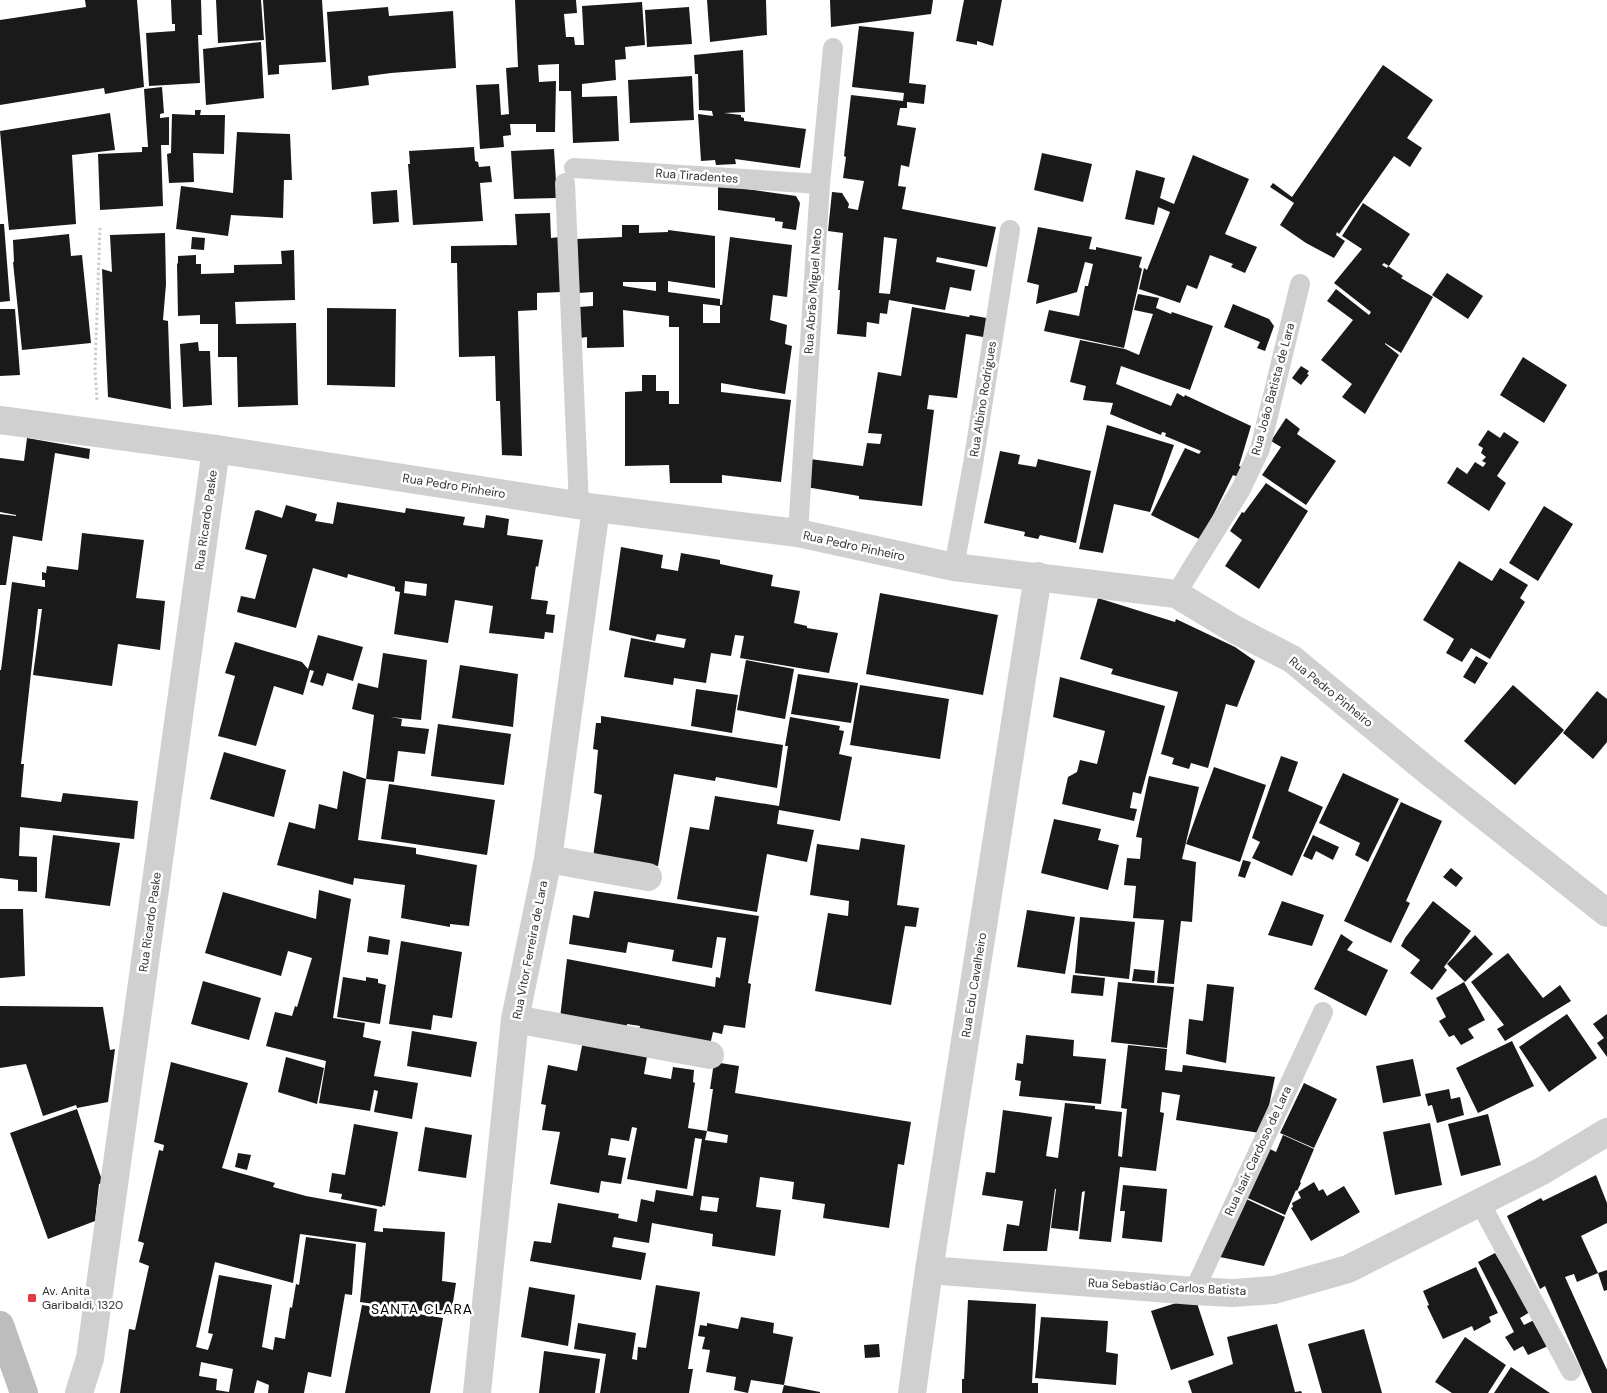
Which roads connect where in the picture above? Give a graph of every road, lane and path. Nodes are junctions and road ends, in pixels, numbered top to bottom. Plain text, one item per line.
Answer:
1 (833, 48) dead end
2 (820, 184) junction
3 (100, 228) dead end
4 (1010, 230) dead end
5 (1300, 284) dead end
6 (0, 420) edge
7 (98, 433) junction
8 (216, 449) junction
9 (587, 506) junction
10 (798, 533) junction
11 (954, 567) junction
12 (1038, 576) junction
13 (1176, 594) junction
14 (548, 859) junction
15 (648, 878) dead end
16 (1607, 913) edge
17 (1323, 1012) dead end
18 (516, 1019) junction
19 (710, 1055) dead end
20 (1607, 1132) edge
21 (1480, 1203) junction
22 (930, 1270) junction
23 (1194, 1291) junction
24 (0, 1324) edge
25 (1571, 1371) dead end
26 (24, 1393) edge
27 (79, 1393) edge
28 (477, 1393) edge
29 (912, 1393) edge

1 - 2 lane, Rua Abrão Miguel Neto
2 - 9 lane, Rua Tiradentes
2 - 10 lane, Rua Abrão Miguel Neto
3 - 7 path
4 - 11 lane, Rua Albino Rodrigues
5 - 13 lane, Rua João Batista de Lara
6 - 7 street, Rua Pedro Pinheiro
7 - 8 street, Rua Pedro Pinheiro
8 - 9 street, Rua Pedro Pinheiro
8 - 27 street, Rua Ricardo Paske
9 - 10 street, Rua Pedro Pinheiro
9 - 14 street, Rua Vitor Ferreira de Lara
10 - 11 street, Rua Pedro Pinheiro
11 - 12 street, Rua Pedro Pinheiro
12 - 13 street, Rua Pedro Pinheiro
12 - 22 street, Rua Edu Cavalheiro
13 - 16 street, Rua Pedro Pinheiro
14 - 15 street
14 - 18 street, Rua Vitor Ferreira de Lara
17 - 23 lane, Rua Isair Cardoso de Lara
18 - 19 street
18 - 28 street, Rua Vitor Ferreira de Lara
20 - 21 street, Rua Sebastião Carlos Batista
21 - 23 street, Rua Sebastião Carlos Batista
21 - 25 lane
22 - 23 street, Rua Sebastião Carlos Batista
22 - 29 street, Rua Edu Cavalheiro
24 - 26 main road

